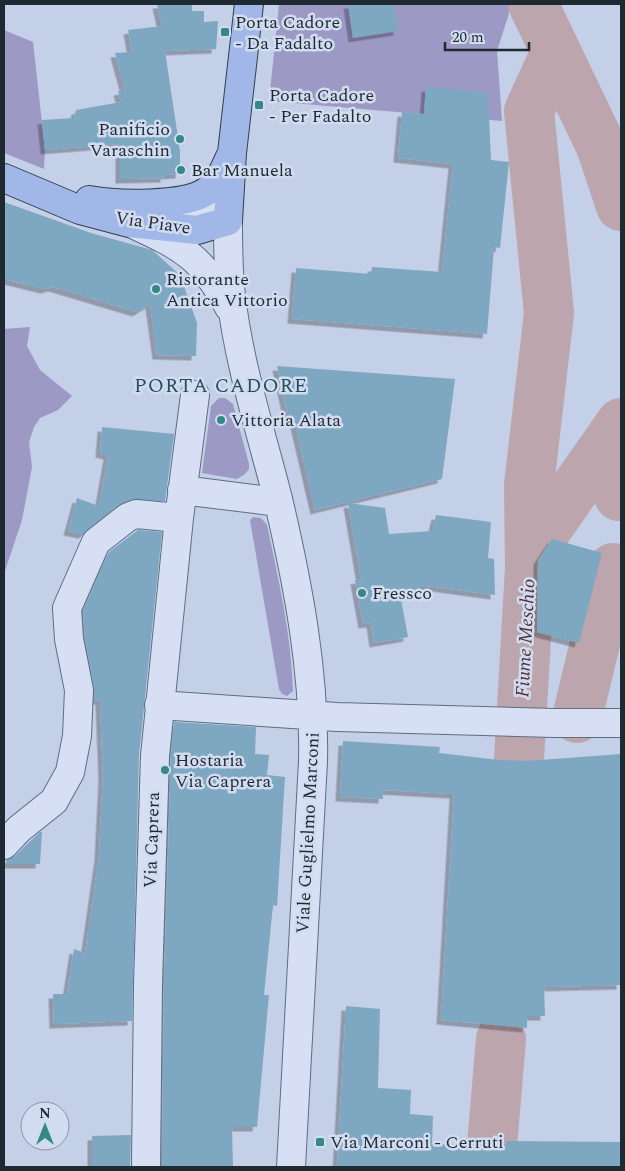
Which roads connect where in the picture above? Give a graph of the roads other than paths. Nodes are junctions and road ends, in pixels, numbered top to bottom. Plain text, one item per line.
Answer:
1 (249, 4) edge
2 (232, 153) junction
3 (15, 182) edge
4 (164, 203) junction
5 (228, 221) junction
6 (129, 223) junction
7 (235, 318) junction
8 (195, 395) dead end
9 (182, 490) junction
10 (278, 502) junction
11 (179, 518) junction
12 (159, 705) junction
13 (314, 716) junction
14 (621, 723) edge
15 (4, 845) edge
16 (146, 1167) edge
17 (292, 1167) edge

1 - 2 main road
2 - 4 main road
2 - 5 main road
3 - 4 main road, Via Piave
3 - 6 main road, Via Piave
4 - 5 street, Via Piave
5 - 6 main road, Via Piave
5 - 7 street, Viale Guglielmo Marconi
6 - 7 street
7 - 10 street, Viale Guglielmo Marconi
8 - 9 street, Via Caprera
9 - 10 street
9 - 11 street, Via Caprera
10 - 13 street, Viale Guglielmo Marconi
11 - 12 street, Via Caprera
11 - 15 street
12 - 13 street
12 - 16 street, Via Caprera
13 - 14 street
13 - 17 street, Viale Guglielmo Marconi

